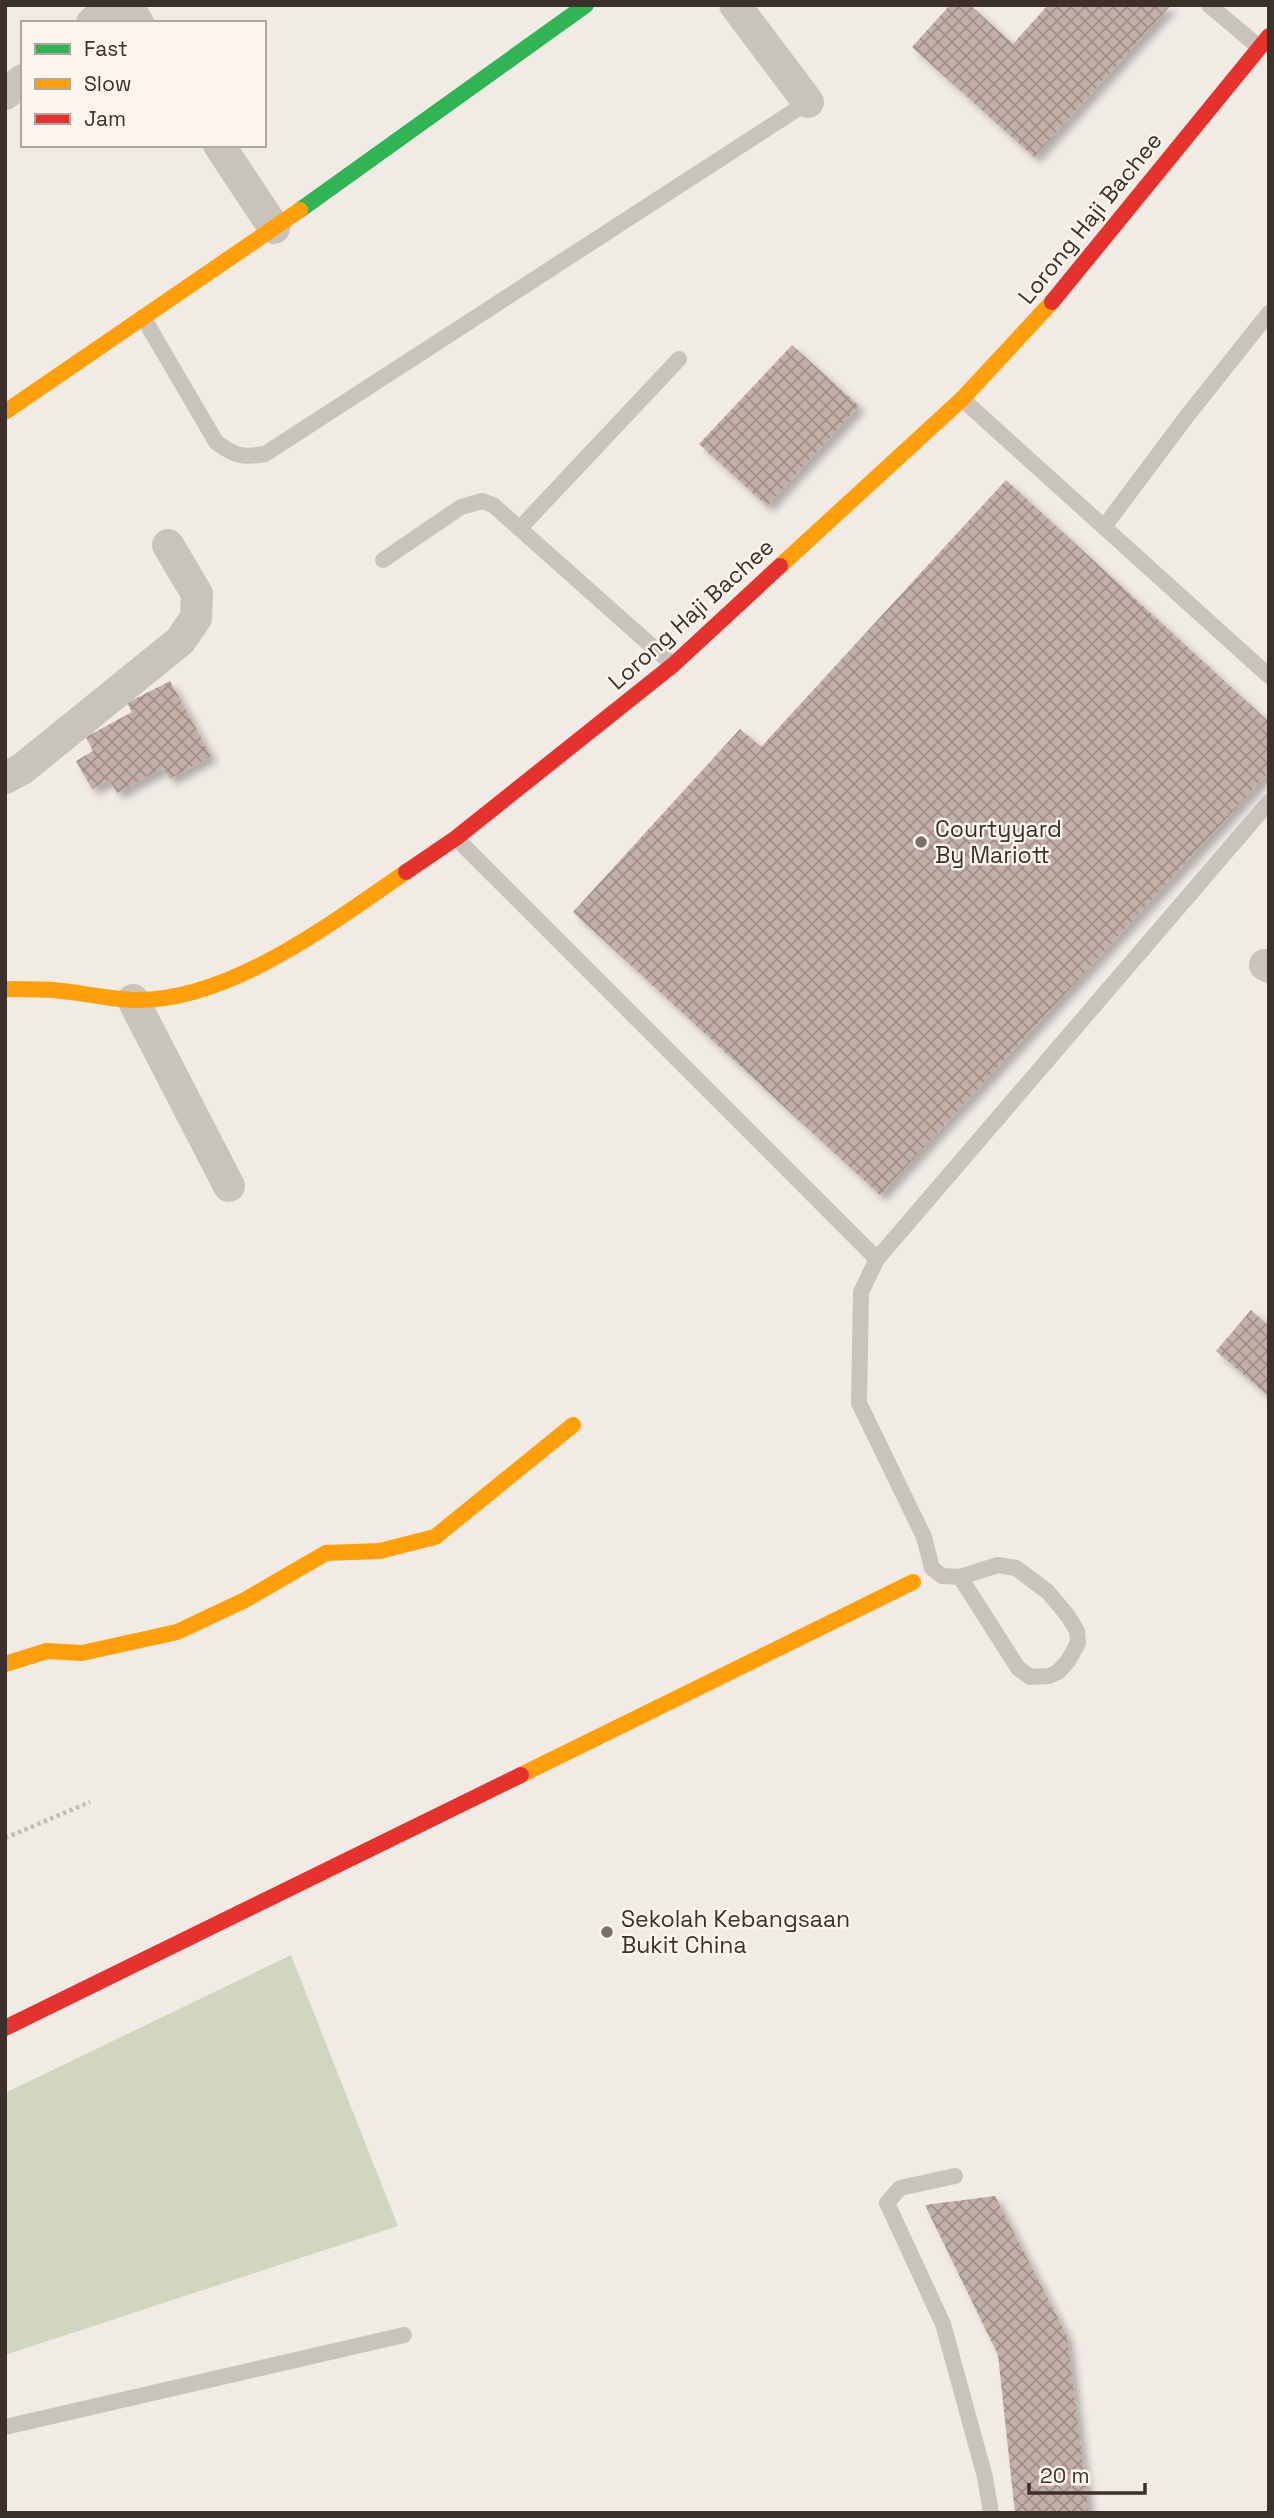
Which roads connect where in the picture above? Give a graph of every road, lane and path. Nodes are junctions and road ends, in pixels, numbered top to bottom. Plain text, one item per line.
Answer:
1 (113, 5) edge
2 (127, 5) edge
3 (586, 5) edge
4 (735, 5) edge
5 (1209, 5) edge
6 (94, 21) edge
7 (137, 21) edge
8 (1264, 42) edge
9 (21, 82) edge
10 (5, 94) edge
11 (808, 102) joint
12 (220, 147) edge
13 (274, 228) junction
14 (1269, 313) edge
15 (143, 317) junction
16 (679, 359) dead end
17 (962, 399) junction
18 (5, 412) edge
19 (1104, 527) junction
20 (520, 528) junction
21 (168, 545) dead end
22 (383, 560) dead end
23 (673, 665) junction
24 (1269, 676) edge
25 (5, 778) edge
26 (1269, 802) edge
27 (456, 838) junction
28 (5, 989) edge
29 (133, 1000) junction
30 (229, 1186) dead end
31 (877, 1259) junction
32 (573, 1425) dead end
33 (960, 1577) junction
34 (913, 1582) dead end
35 (5, 1664) edge
36 (90, 1802) dead end
37 (5, 1838) edge
38 (5, 2028) edge
39 (955, 2176) dead end
40 (404, 2334) dead end
41 (5, 2427) edge
42 (991, 2513) edge

1 - 6 street
2 - 7 street
3 - 13 street
4 - 11 street
5 - 8 lane
8 - 17 street, Lorong Haji Bachee
9 - 10 street
11 - 15 lane
12 - 13 street
13 - 15 street
14 - 19 lane
15 - 18 street
16 - 20 lane
17 - 19 lane
17 - 23 street, Lorong Haji Bachee
19 - 24 lane
20 - 22 lane
20 - 23 lane
21 - 25 street
23 - 27 street, Lorong Haji Bachee
26 - 31 lane
27 - 29 street, Lorong Haji Bachee
27 - 31 lane
28 - 29 street, Lorong Haji Bachee
29 - 30 street
31 - 33 lane
32 - 35 street
33 - 33 lane
34 - 38 street
36 - 37 path
39 - 42 lane
40 - 41 lane

